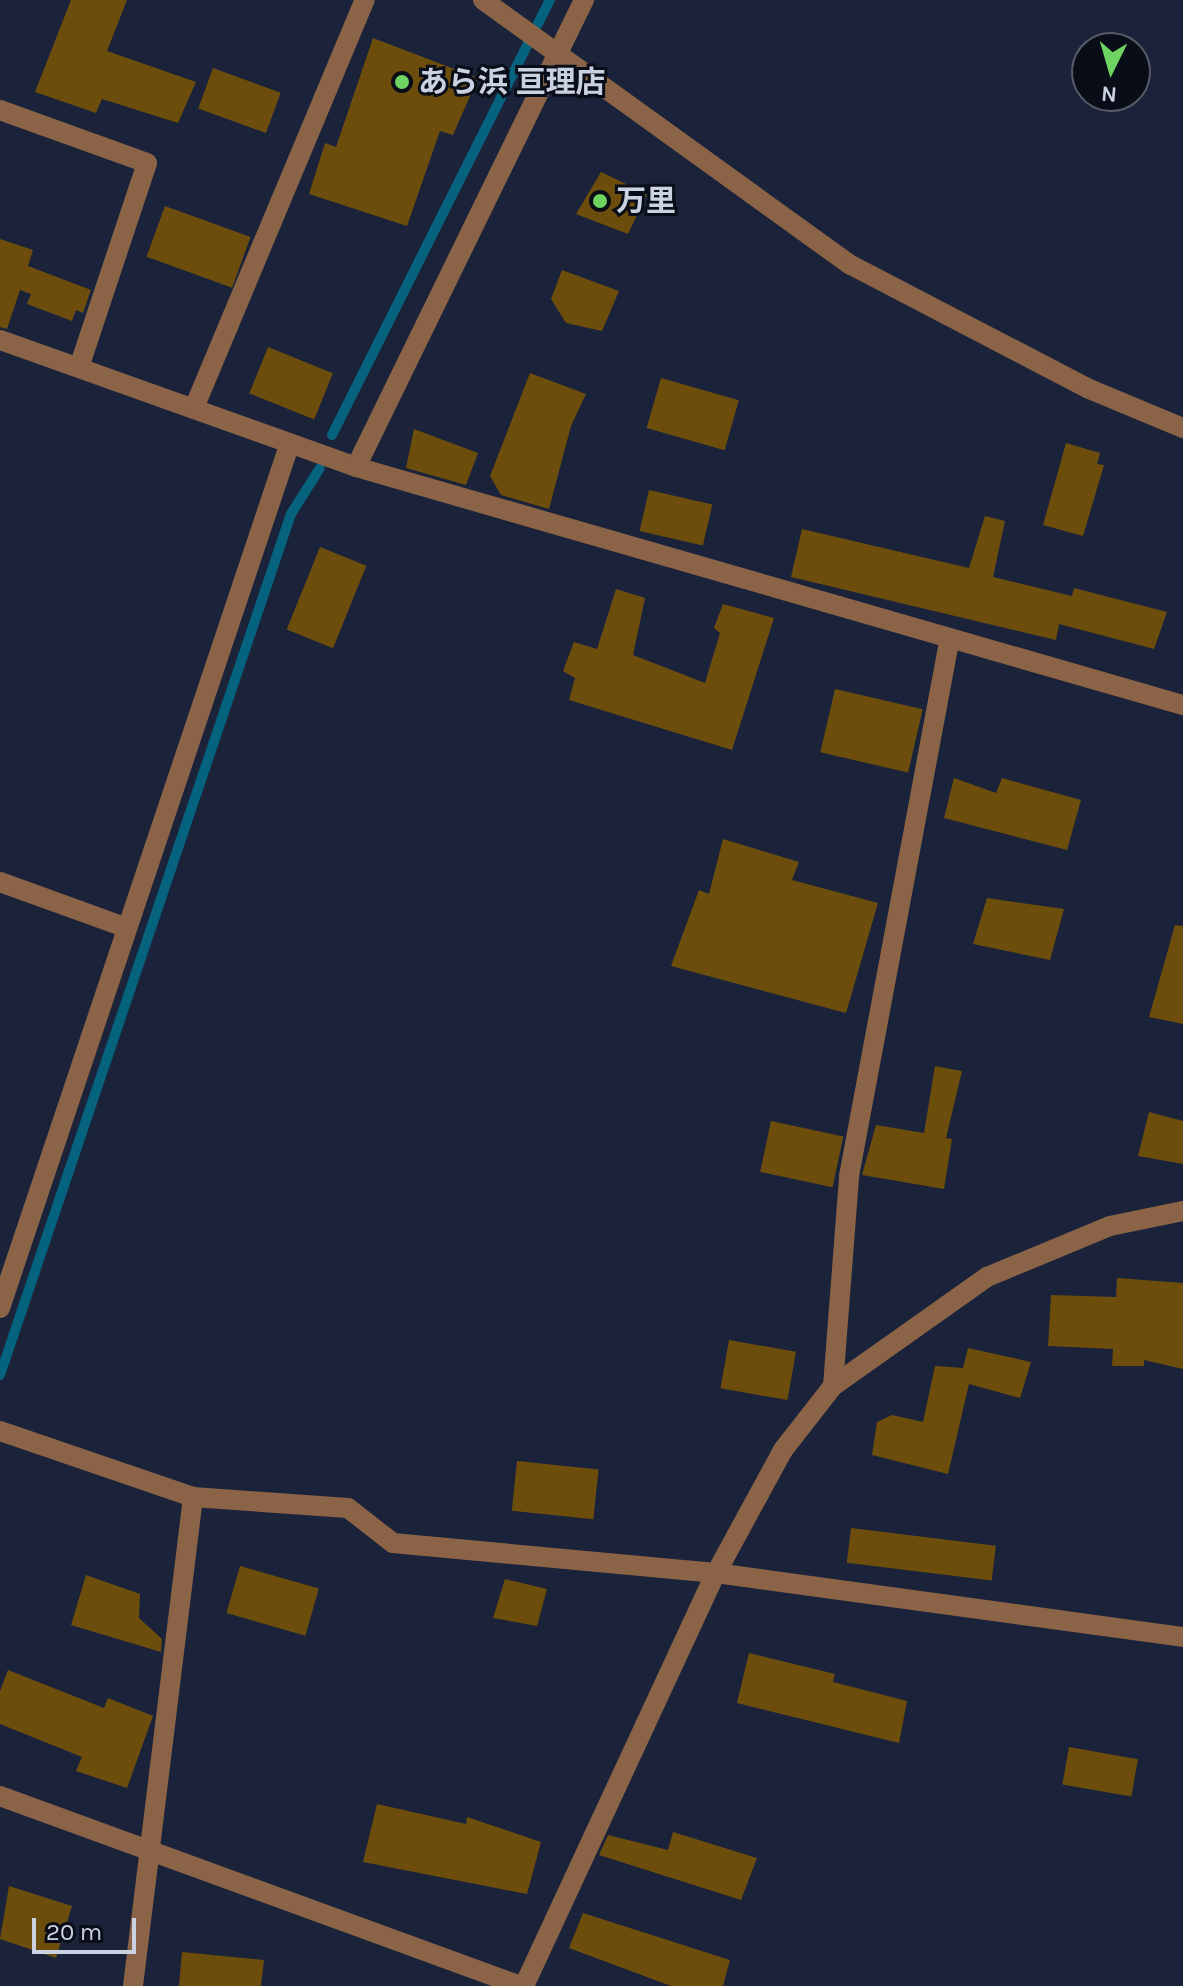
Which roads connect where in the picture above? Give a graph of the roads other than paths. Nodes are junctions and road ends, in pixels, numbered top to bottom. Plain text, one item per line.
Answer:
1 (365, 0) edge
2 (483, 0) edge
3 (584, 0) edge
4 (550, 50) junction
5 (0, 110) edge
6 (0, 340) edge
7 (79, 367) junction
8 (194, 408) junction
9 (1183, 428) edge
10 (290, 443) junction
11 (356, 467) junction
12 (949, 642) junction
13 (1183, 705) edge
14 (0, 882) edge
15 (127, 928) junction
16 (1183, 1211) edge
17 (0, 1308) edge
18 (833, 1386) junction
19 (0, 1431) edge
20 (193, 1497) junction
21 (716, 1573) junction
22 (1183, 1637) edge
23 (0, 1796) edge
24 (149, 1850) junction
25 (133, 1986) edge
26 (522, 1986) edge

1 - 8 street
2 - 4 street
3 - 4 street
4 - 9 street
4 - 11 street
5 - 7 street
6 - 7 street
7 - 8 street
8 - 10 street
10 - 11 street
10 - 15 street
11 - 12 street
12 - 13 street
12 - 18 street
14 - 15 street
15 - 17 street
16 - 18 street
18 - 21 street
19 - 20 street
20 - 21 street
20 - 24 street
21 - 22 street
21 - 26 street
23 - 24 street
24 - 25 street
24 - 26 street

